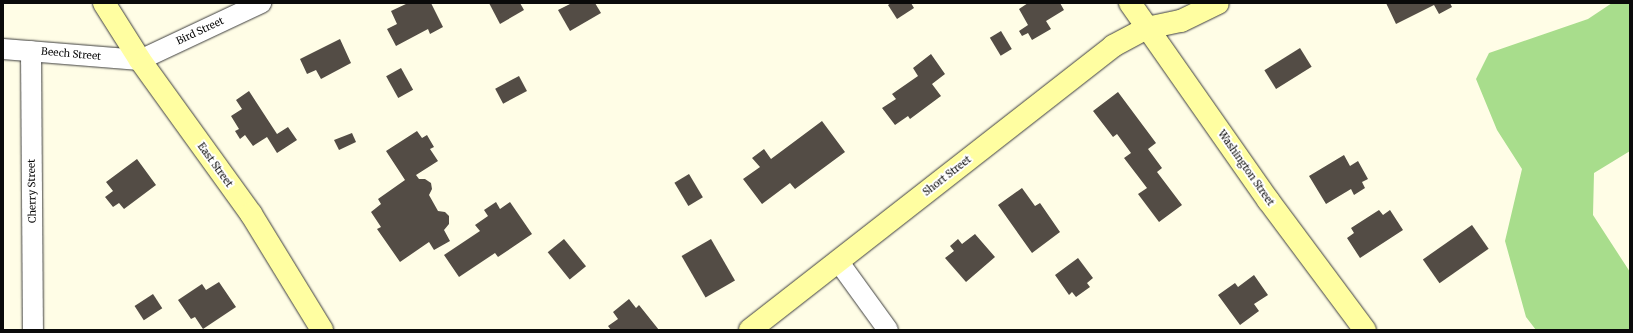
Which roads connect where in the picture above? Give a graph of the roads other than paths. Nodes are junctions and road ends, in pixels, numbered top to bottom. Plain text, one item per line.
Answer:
1 (104, 3) edge
2 (261, 3) edge
3 (1130, 3) edge
4 (1218, 3) edge
5 (1147, 28) junction
6 (3, 49) edge
7 (31, 51) junction
8 (140, 60) junction
9 (838, 261) junction
10 (32, 330) edge
11 (322, 330) edge
12 (750, 330) edge
13 (888, 330) edge
14 (1365, 330) edge

1 - 8 street, East Street
2 - 8 street, Bird Street
3 - 5 street, Washington Street
4 - 5 street, Short Street
5 - 9 street, Short Street
5 - 14 street, Washington Street
6 - 7 street, Beech Street
7 - 8 street, Beech Street
7 - 10 street, Cherry Street
8 - 11 street, East Street
9 - 12 street, Short Street
9 - 13 street

